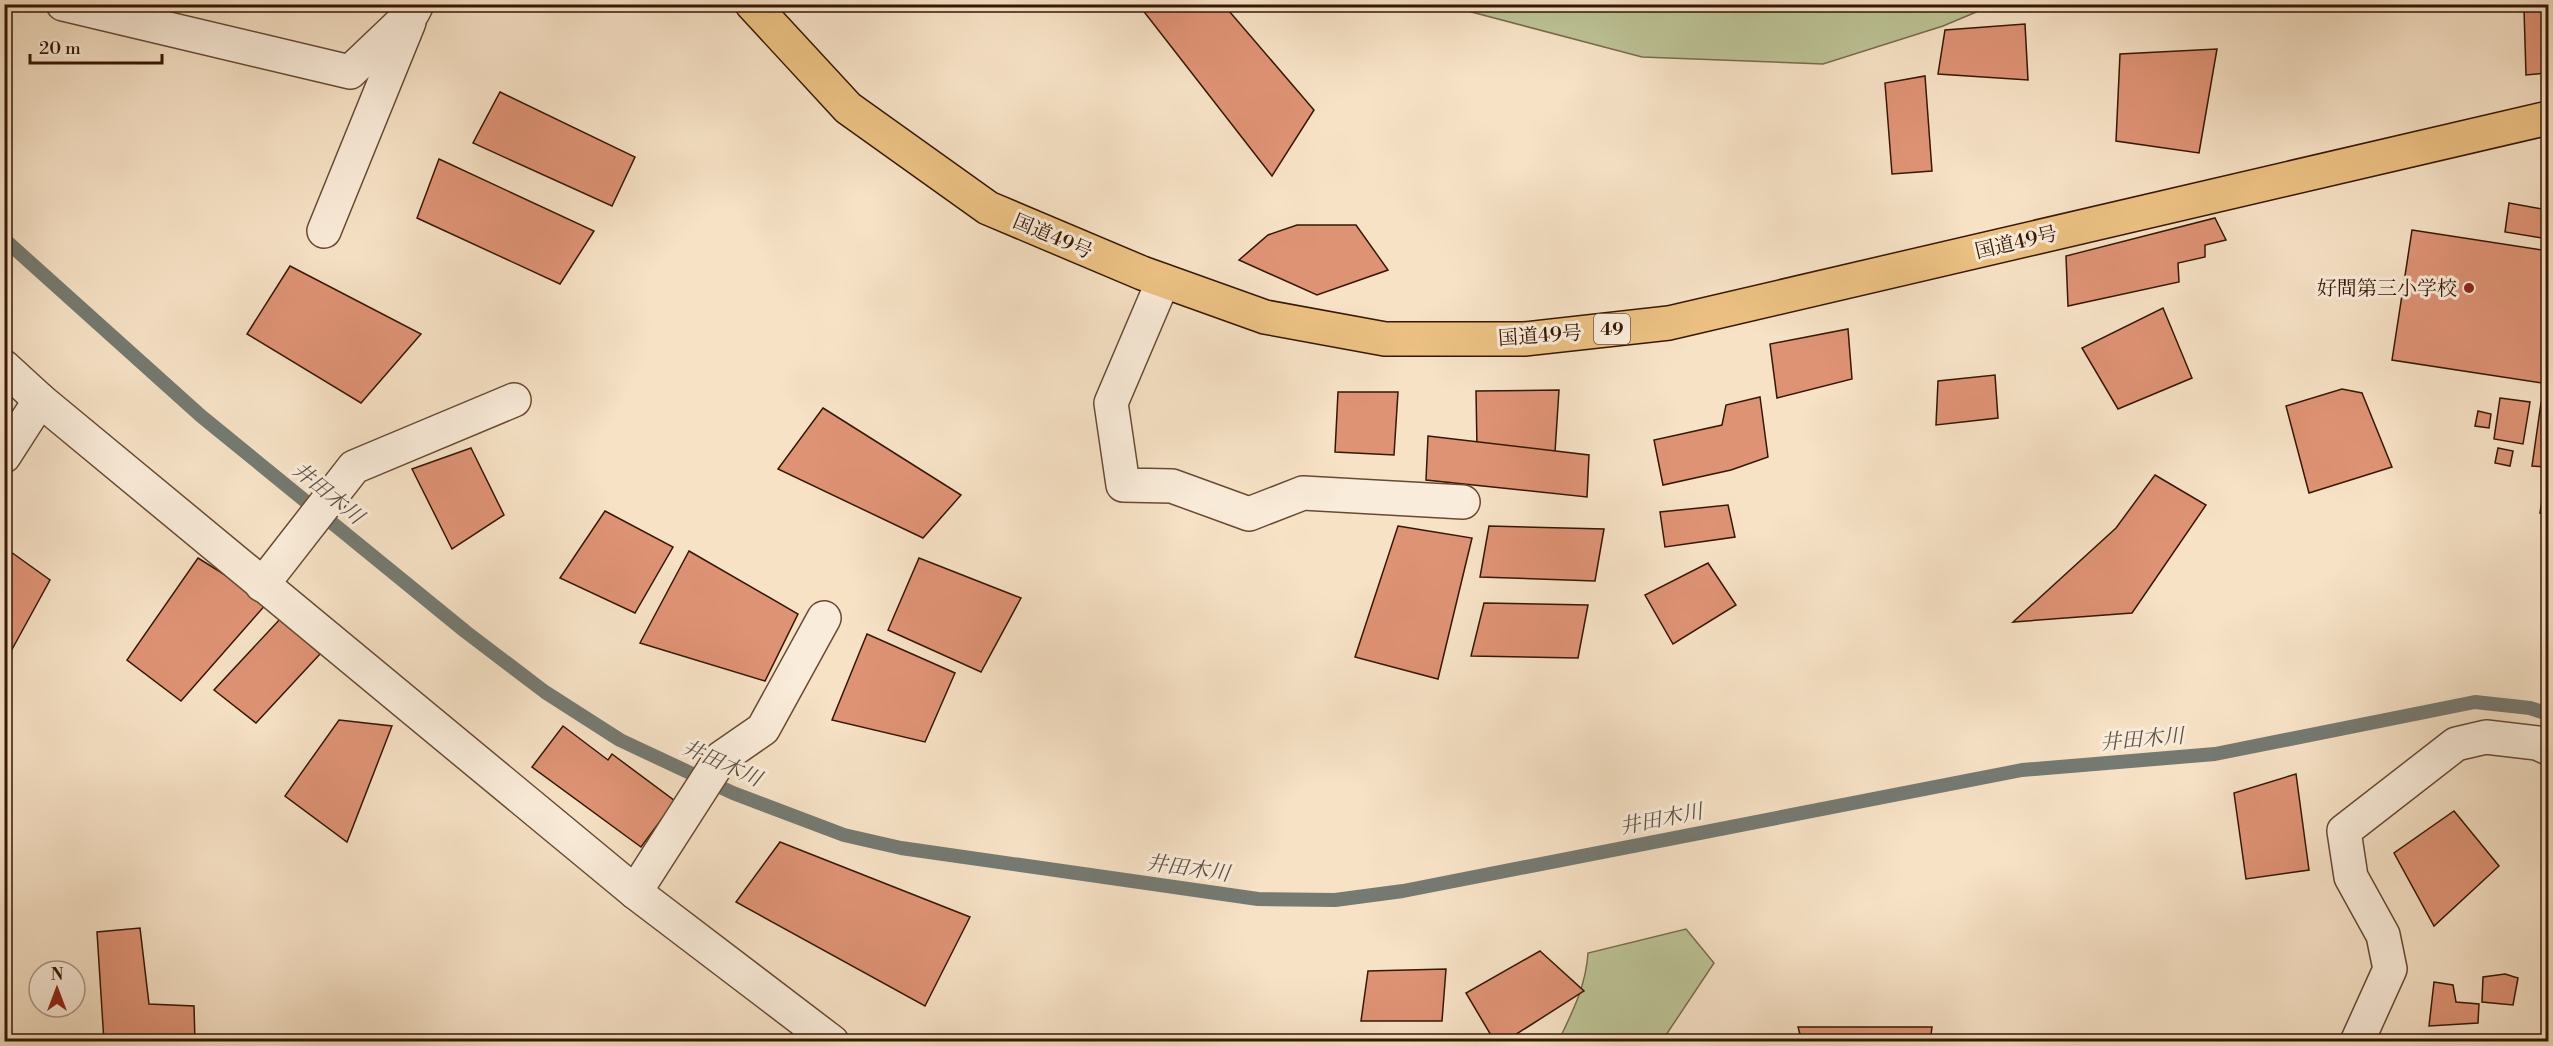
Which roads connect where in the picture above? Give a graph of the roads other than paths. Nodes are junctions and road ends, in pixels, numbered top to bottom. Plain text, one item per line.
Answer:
1 (63, 4) edge
2 (752, 4) edge
3 (415, 8) edge
4 (2548, 118) edge
5 (324, 231) dead end
6 (1163, 281) junction
7 (4, 367) edge
8 (40, 400) junction
9 (514, 400) dead end
10 (4, 456) edge
11 (1463, 502) dead end
12 (262, 585) junction
13 (824, 618) dead end
14 (2548, 748) edge
15 (635, 892) junction
16 (832, 1041) edge
17 (2357, 1041) edge

1 - 3 street
2 - 6 highway, 国道49号 / 49
3 - 5 street
4 - 6 highway, 国道49号 / 49
6 - 11 street
7 - 8 street
8 - 10 street
8 - 12 street
9 - 12 street
12 - 15 street
13 - 15 street
14 - 17 street
15 - 16 street

